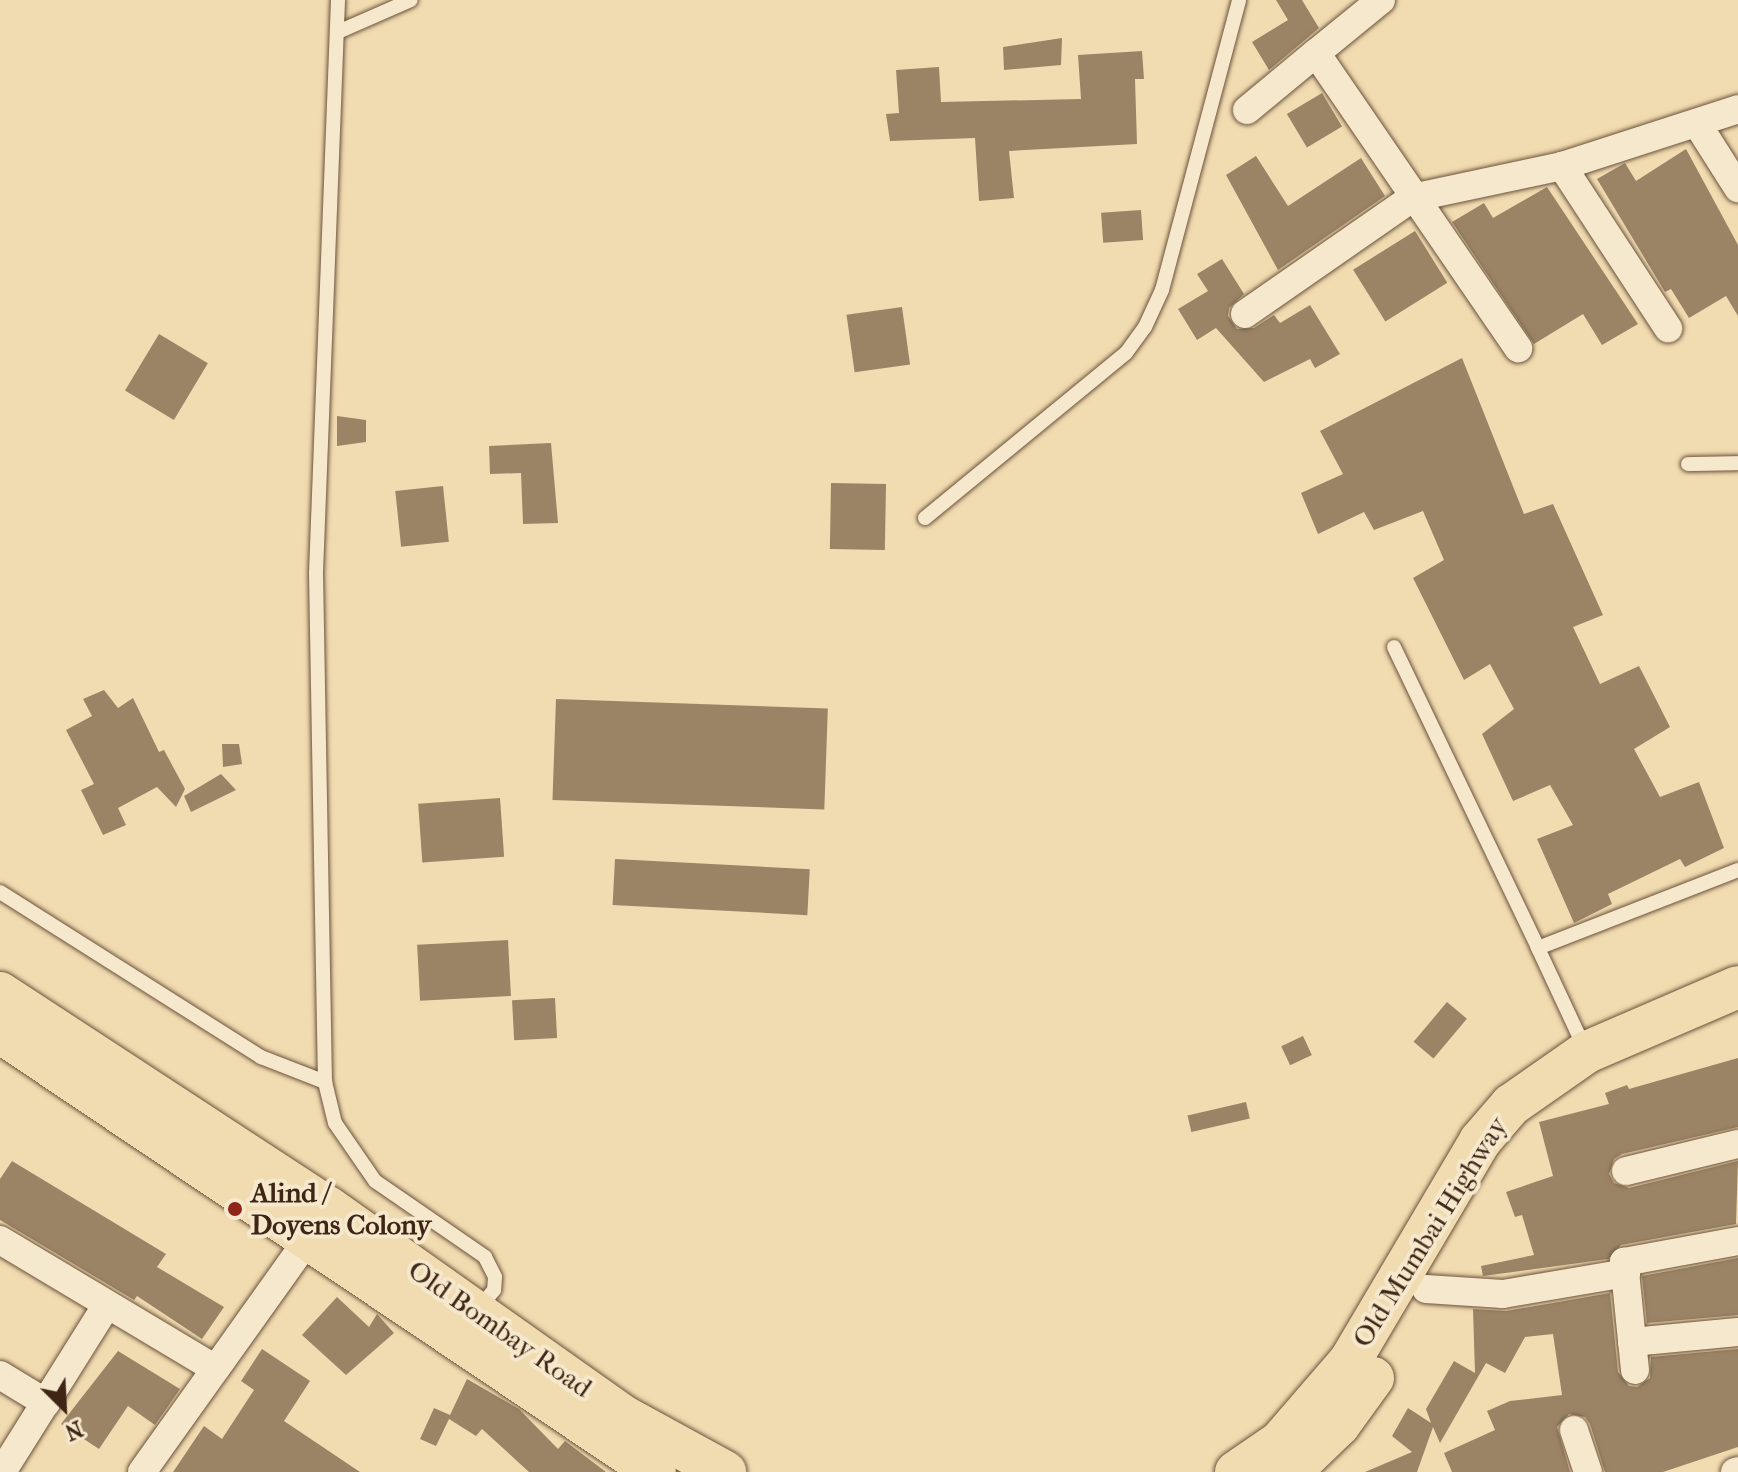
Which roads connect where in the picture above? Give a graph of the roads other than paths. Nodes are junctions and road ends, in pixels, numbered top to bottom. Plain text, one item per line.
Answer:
1 (338, 0) edge
2 (411, 0) edge
3 (1239, 0) edge
4 (1381, 0) edge
5 (340, 31) junction
6 (1316, 53) junction
7 (1738, 109) edge
8 (1247, 110) dead end
9 (1698, 125) junction
10 (1562, 166) junction
11 (1738, 188) edge
12 (1412, 198) junction
13 (1245, 314) dead end
14 (1668, 328) dead end
15 (1518, 348) dead end
16 (1738, 463) edge
17 (1688, 464) dead end
18 (925, 518) dead end
19 (1394, 647) dead end
20 (1738, 870) edge
21 (0, 892) edge
22 (1538, 948) junction
23 (1738, 987) edge
24 (0, 993) edge
25 (1738, 1014) edge
26 (0, 1032) edge
27 (1587, 1052) junction
28 (325, 1082) junction
29 (1738, 1144) edge
30 (1626, 1171) dead end
31 (319, 1223) junction
32 (0, 1240) edge
33 (1738, 1241) edge
34 (1626, 1273) junction
35 (1426, 1289) junction
36 (106, 1306) junction
37 (476, 1311) junction
38 (1738, 1332) edge
39 (1632, 1342) junction
40 (212, 1367) junction
41 (1635, 1370) dead end
42 (0, 1375) edge
43 (46, 1403) junction
44 (1574, 1430) dead end
45 (145, 1471) edge
46 (2, 1472) edge
47 (655, 1472) edge
48 (725, 1472) edge
49 (1236, 1472) edge
50 (1290, 1472) edge
51 (1588, 1472) edge

1 - 5 lane
2 - 5 lane
3 - 18 lane
4 - 6 street
5 - 28 lane
6 - 8 street
6 - 12 street
7 - 9 street
9 - 10 street
9 - 11 street
10 - 12 street
10 - 14 street
12 - 13 street
12 - 15 street
16 - 17 lane
19 - 22 lane
20 - 22 lane
21 - 28 lane
22 - 27 lane
23 - 27 main road, Old Mumbai Highway
24 - 31 main road, Old Bombay Road
25 - 35 main road, Old Mumbai Highway
26 - 31 main road, Old Bombay Road
27 - 49 main road, Old Mumbai Highway
28 - 37 lane
29 - 30 street
31 - 37 main road, Old Bombay Road
31 - 40 street
31 - 47 main road, Old Bombay Road
32 - 36 street
33 - 34 street
34 - 35 street
34 - 39 street
35 - 50 main road, Old Mumbai Highway
36 - 40 street
36 - 43 street
37 - 48 main road, Old Bombay Road
38 - 39 street
39 - 41 street
40 - 45 street
42 - 43 street
43 - 46 street
44 - 51 street

